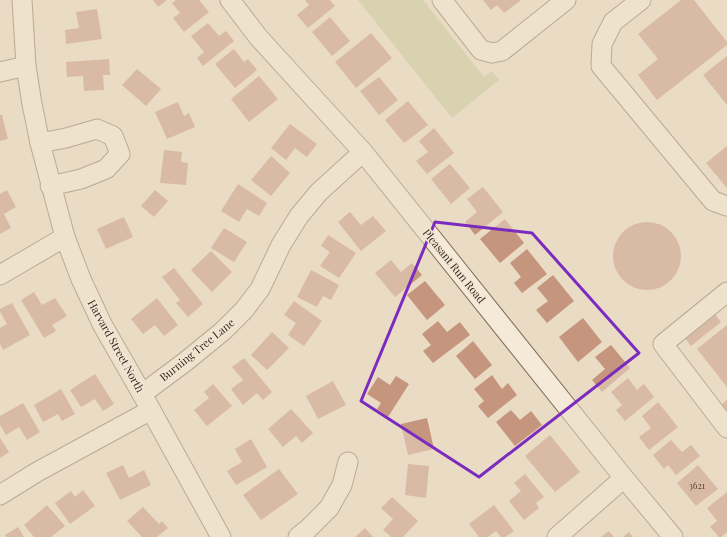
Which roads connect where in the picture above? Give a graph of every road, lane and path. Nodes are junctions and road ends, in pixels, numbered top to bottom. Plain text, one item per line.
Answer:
1 (22, 0) edge
2 (230, 0) edge
3 (442, 0) edge
4 (566, 0) edge
5 (641, 0) edge
6 (26, 66) junction
7 (0, 72) edge
8 (40, 143) junction
9 (363, 152) junction
10 (50, 186) junction
11 (727, 206) edge
12 (65, 237) junction
13 (0, 275) edge
14 (727, 292) edge
15 (142, 394) junction
16 (151, 410) junction
17 (727, 428) edge
18 (348, 462) dead end
19 (624, 478) junction
20 (0, 495) edge
21 (221, 537) edge
22 (298, 537) edge
23 (557, 537) edge
24 (673, 537) edge

1 - 6 street, Harvard Street North
2 - 9 street, Pleasant Run Road
3 - 4 street
5 - 11 street
6 - 7 street
6 - 8 street, Harvard Street North
8 - 10 street, Harvard Street North
8 - 10 street
9 - 15 street, Burning Tree Lane
9 - 19 street, Pleasant Run Road
10 - 12 street, Harvard Street North
12 - 13 street
12 - 15 street, Harvard Street North
14 - 17 street
15 - 16 street, Harvard Street North
16 - 20 street
16 - 21 street, Harvard Street North
18 - 22 street
19 - 23 street
19 - 24 street, Pleasant Run Road

